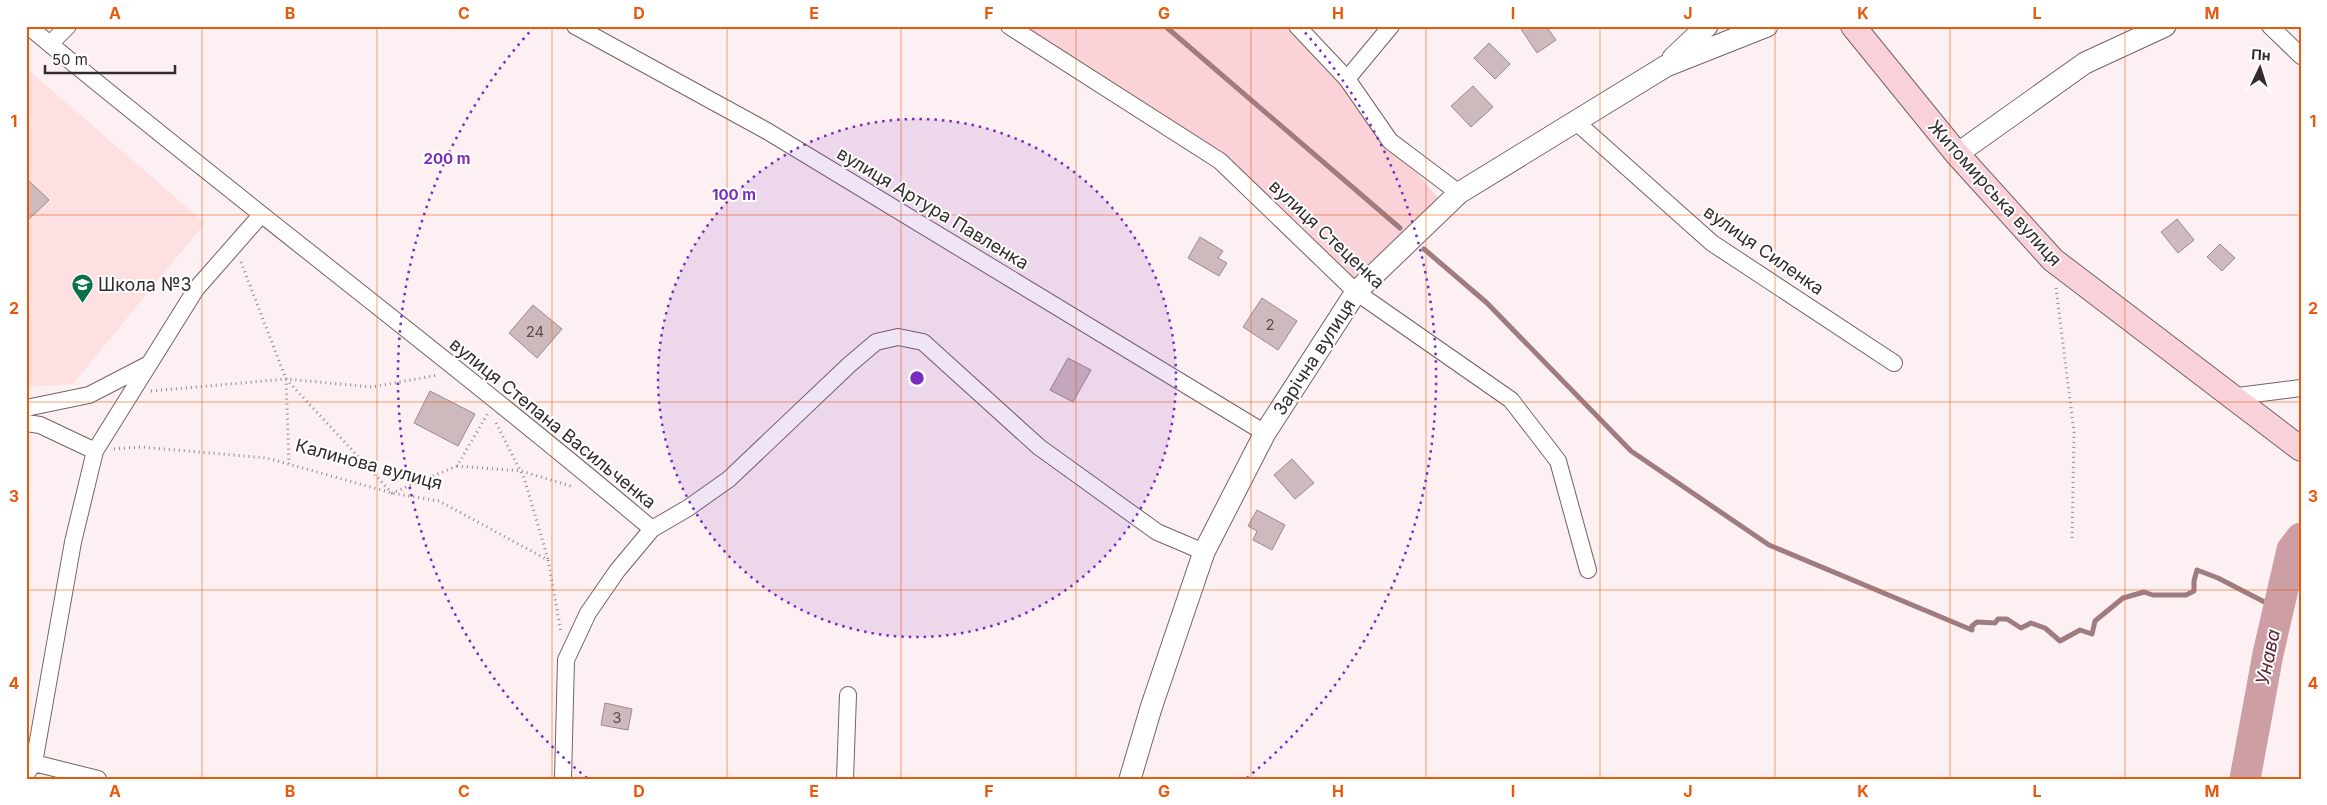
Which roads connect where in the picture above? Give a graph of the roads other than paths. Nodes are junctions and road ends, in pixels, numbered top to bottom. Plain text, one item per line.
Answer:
1 (28, 26) edge
2 (68, 26) edge
3 (575, 26) edge
4 (1009, 26) edge
5 (1297, 26) edge
6 (1390, 26) edge
7 (1707, 26) edge
8 (1767, 26) edge
9 (1853, 26) edge
10 (2165, 26) edge
11 (2270, 26) edge
12 (50, 44) junction
13 (2301, 56) edge
14 (1666, 66) junction
15 (1347, 79) junction
16 (1574, 120) junction
17 (1957, 154) junction
18 (1459, 193) junction
19 (261, 216) junction
20 (1356, 292) junction
21 (1894, 363) dead end
22 (149, 364) junction
23 (2301, 388) edge
24 (2230, 396) junction
25 (26, 408) edge
26 (26, 423) edge
27 (1265, 433) junction
28 (2301, 449) edge
29 (95, 452) junction
30 (652, 530) junction
31 (1204, 552) junction
32 (1588, 570) dead end
33 (848, 695) dead end
34 (30, 769) edge
35 (98, 779) edge
36 (563, 779) edge
37 (845, 779) edge
38 (1130, 779) edge

1 - 12 street, вулиця Степана Васильченка
2 - 12 street
3 - 27 street, вулиця Артура Павленка
4 - 20 street, вулиця Стеценка
5 - 15 street
6 - 15 street
7 - 14 street, Зарічна вулиця
8 - 14 street, Зарічна вулиця
9 - 17 main road, Житомирська вулиця
10 - 17 street
11 - 13 street
12 - 19 street, вулиця Степана Васильченка
14 - 16 street, Зарічна вулиця
15 - 18 street
16 - 18 street, Зарічна вулиця
16 - 21 street, вулиця Силенка
17 - 24 main road, Житомирська вулиця
18 - 20 street, Зарічна вулиця
19 - 22 street
19 - 30 street, вулиця Степана Васильченка
20 - 27 street, Зарічна вулиця
20 - 32 street, вулиця Стеценка
22 - 25 street
22 - 29 street
23 - 24 street
24 - 28 main road, Житомирська вулиця
26 - 29 street
27 - 31 street, Зарічна вулиця
29 - 34 street
30 - 31 street, вулиця Степана Васильченка
30 - 36 street
31 - 38 street, Зарічна вулиця
33 - 37 street
34 - 35 street

